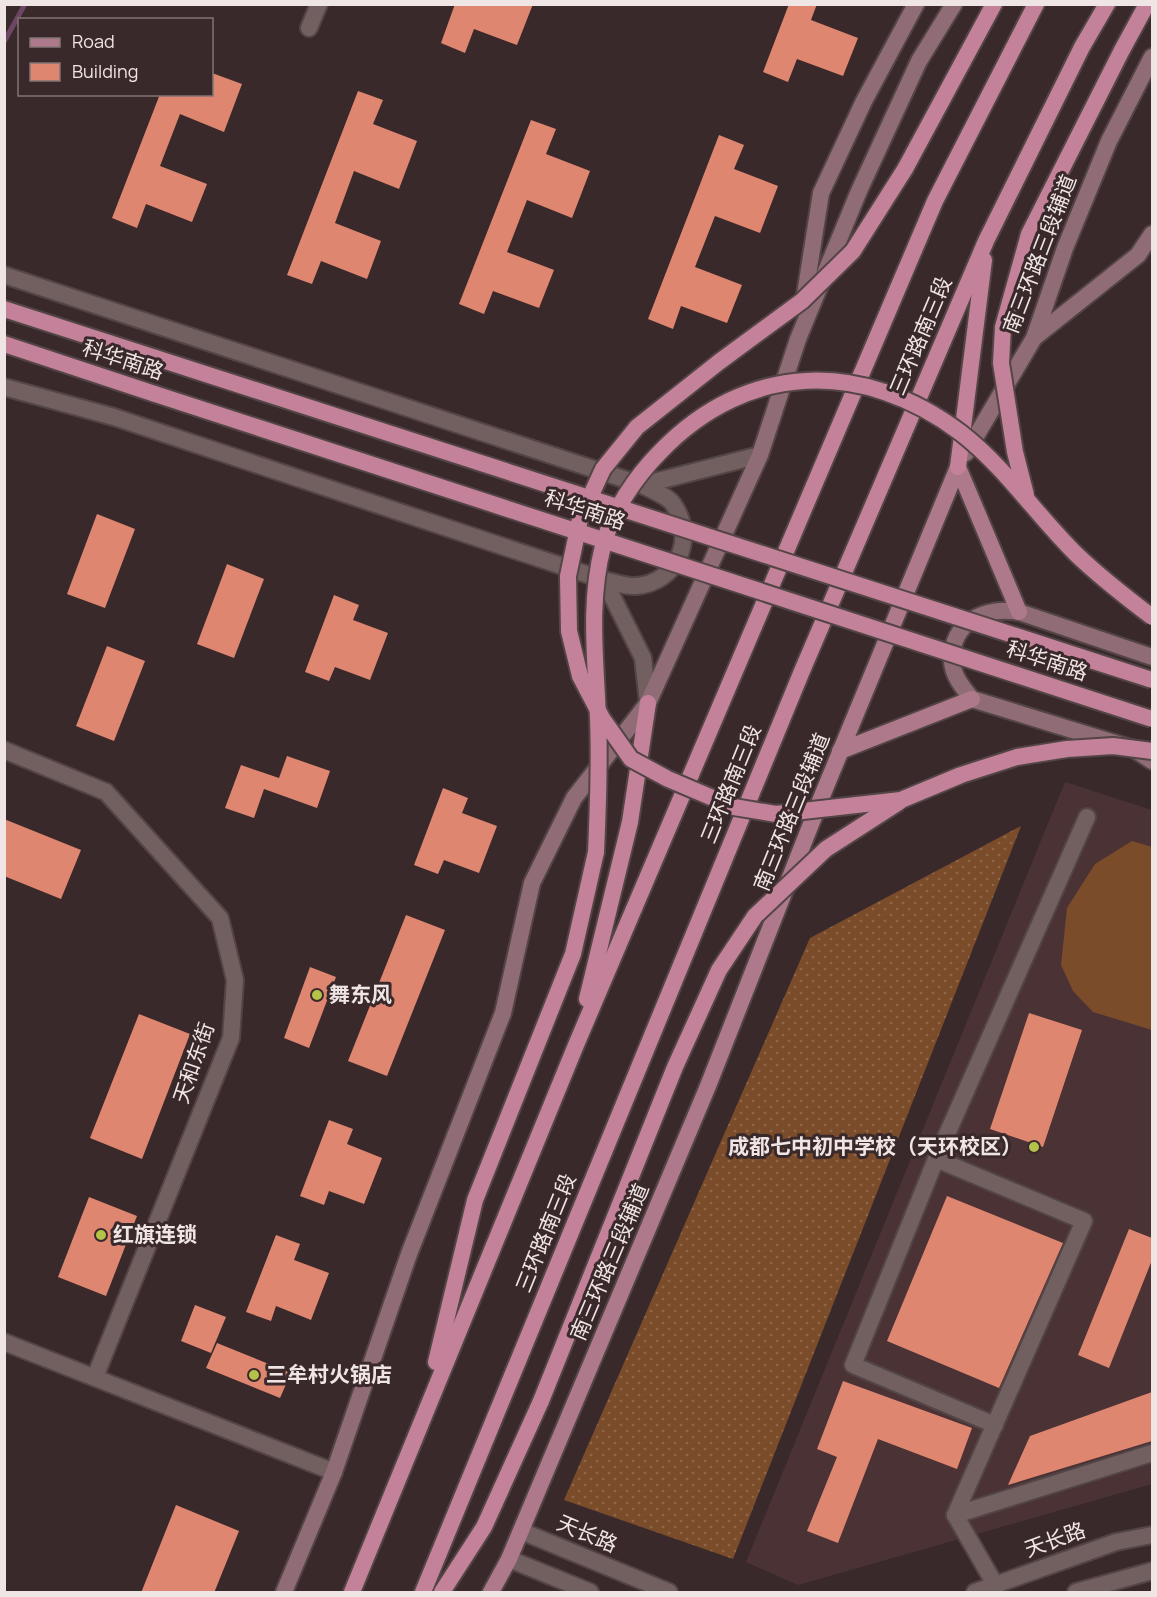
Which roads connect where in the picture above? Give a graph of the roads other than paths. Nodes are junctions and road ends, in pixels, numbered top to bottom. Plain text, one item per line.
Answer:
1 (319, 4) edge
2 (916, 4) edge
3 (954, 4) edge
4 (994, 4) edge
5 (1036, 4) edge
6 (1107, 4) edge
7 (1147, 4) edge
8 (309, 27) dead end
9 (1152, 57) edge
10 (1152, 234) edge
11 (986, 241) junction
12 (4, 275) edge
13 (4, 309) edge
14 (1034, 338) junction
15 (798, 339) junction
16 (4, 344) edge
17 (4, 352) edge
18 (42, 357) junction
19 (4, 387) edge
20 (760, 455) junction
21 (958, 467) junction
22 (642, 485) junction
23 (1026, 496) junction
24 (604, 580) junction
25 (1019, 612) junction
26 (1152, 617) edge
27 (1152, 657) edge
28 (1152, 680) edge
29 (972, 699) junction
30 (648, 703) junction
31 (1152, 719) edge
32 (4, 750) edge
33 (840, 751) junction
34 (1152, 751) edge
35 (1152, 761) edge
36 (901, 800) junction
37 (1087, 817) dead end
38 (576, 1045) junction
39 (936, 1159) junction
40 (4, 1342) edge
41 (95, 1377) junction
42 (424, 1414) junction
43 (995, 1425) junction
44 (1152, 1454) edge
45 (334, 1472) junction
46 (955, 1515) junction
47 (521, 1531) junction
48 (1152, 1535) edge
49 (509, 1559) junction
50 (1152, 1571) edge
51 (996, 1586) junction
52 (284, 1593) edge
53 (352, 1593) edge
54 (423, 1593) edge
55 (442, 1593) edge
56 (491, 1593) edge
57 (590, 1593) edge
58 (669, 1593) edge
59 (975, 1593) edge
60 (1076, 1593) edge

1 - 8 street
2 - 15 main road
3 - 15 main road
4 - 36 highway, bridge
5 - 38 highway, 三环路南三段
6 - 11 highway, 三环路南三段
7 - 23 highway, bridge
9 - 14 main road, 南三环路三段辅道
10 - 14 main road
11 - 21 highway
11 - 54 highway, 三环路南三段
12 - 22 street
13 - 28 highway, 科华南路, bridge
14 - 21 main road, 南三环路三段辅道
15 - 20 main road
16 - 18 highway, 科华南路
17 - 18 street
18 - 31 highway, 科华南路, bridge
19 - 24 street
20 - 22 street
20 - 30 main road
21 - 25 main road
21 - 33 main road, 南三环路三段辅道
22 - 24 street
23 - 26 highway, bridge
23 - 42 highway, bridge
24 - 30 street
25 - 27 main road
25 - 29 main road
29 - 33 main road
29 - 35 main road
30 - 38 highway
30 - 45 main road
32 - 41 street, 天和东街
33 - 47 main road, 南三环路三段辅道
34 - 36 highway, bridge
36 - 55 highway, bridge
37 - 39 street
38 - 42 highway, 三环路南三段
39 - 43 street
39 - 43 street
40 - 41 street
41 - 45 street
42 - 53 highway, 三环路南三段
43 - 46 street
44 - 46 street
45 - 52 main road
46 - 51 street
47 - 49 main road, 南三环路三段辅道
47 - 58 street, 天长路
48 - 51 street, 天长路
49 - 56 main road, 南三环路三段辅道
49 - 57 street
50 - 60 street
51 - 59 street, 天长路

